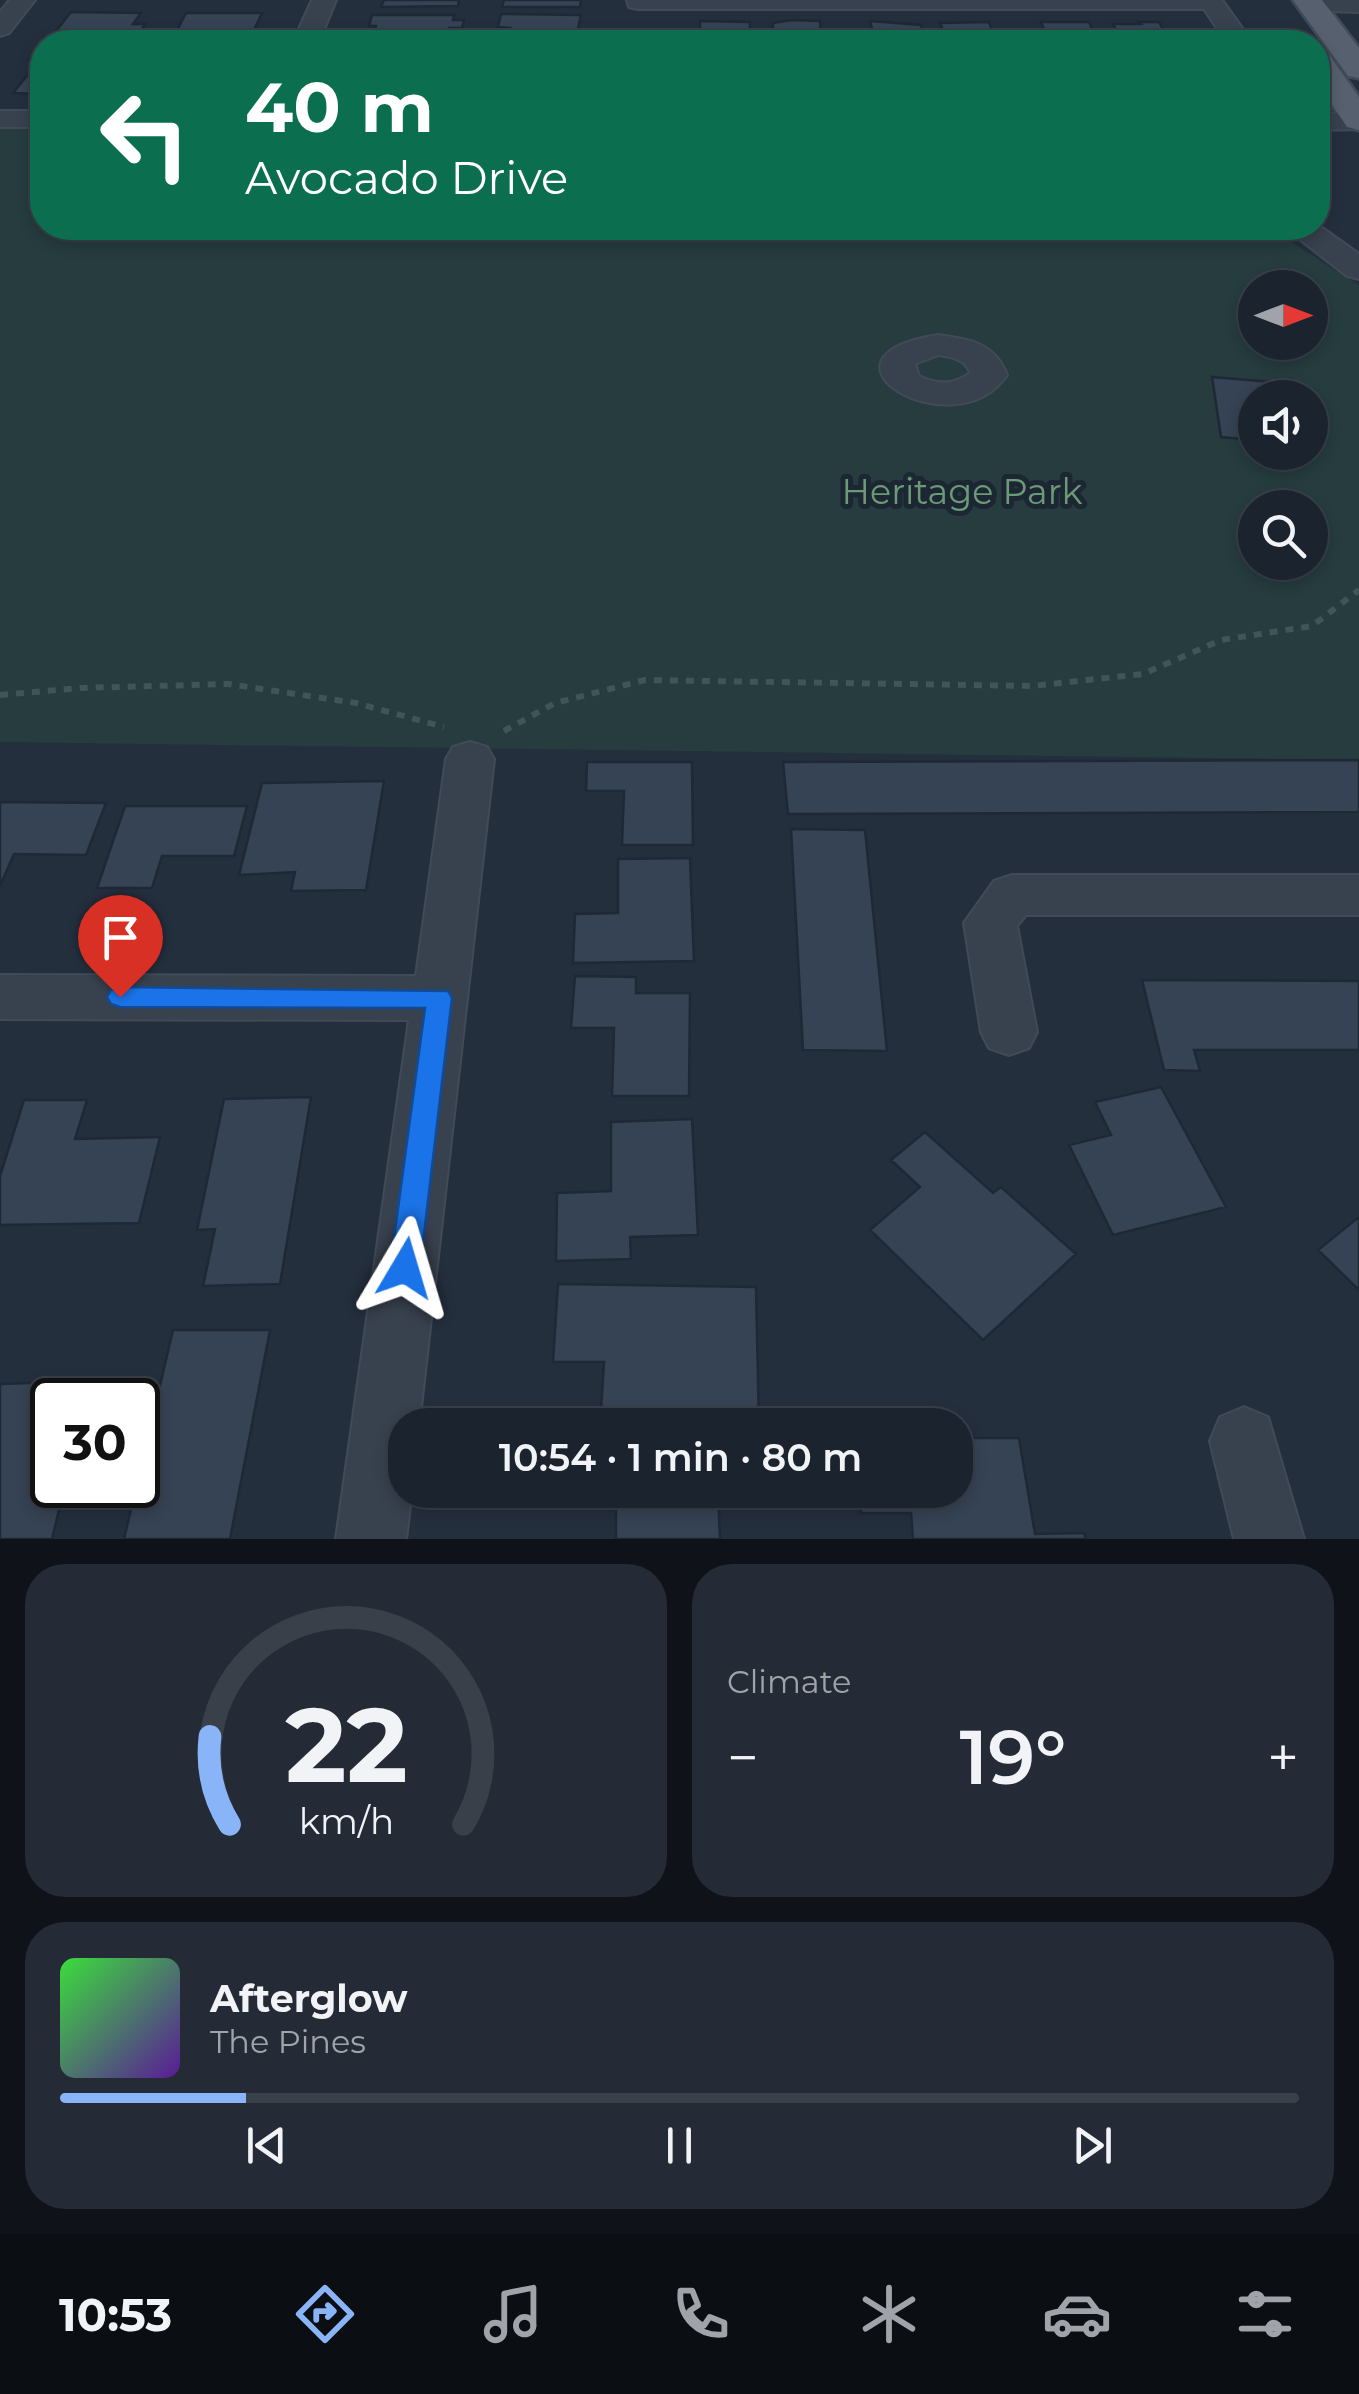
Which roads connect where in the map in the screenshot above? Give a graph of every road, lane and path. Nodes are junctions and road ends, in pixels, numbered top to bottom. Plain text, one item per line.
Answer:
1 (23, 0) edge
2 (324, 0) edge
3 (638, 1) edge
4 (1211, 1) edge
5 (1298, 3) edge
6 (1359, 5) edge
7 (0, 28) edge
8 (636, 29) dead end
9 (311, 30) edge
10 (1231, 30) edge
11 (1302, 30) edge
12 (1323, 30) edge
13 (1330, 38) edge
14 (1359, 69) edge
15 (1330, 79) edge
16 (0, 119) edge
17 (30, 119) edge
18 (1359, 121) edge
19 (1330, 122) edge
20 (1318, 240) edge
21 (1359, 269) edge
22 (1359, 590) edge
23 (0, 695) edge
24 (470, 740) junction
25 (1359, 895) edge
26 (0, 997) edge
27 (439, 998) junction
28 (1009, 1032) dead end
29 (1244, 1441) dead end
30 (372, 1539) edge
31 (1269, 1539) edge

1 - 7 street
2 - 9 street
3 - 4 street
3 - 8 street
4 - 10 street
5 - 6 street
5 - 11 main road
5 - 12 main road
13 - 14 main road
15 - 18 main road
16 - 17 street
18 - 19 street
20 - 21 street
22 - 24 path
23 - 24 path
24 - 27 street
25 - 28 street
26 - 27 street
27 - 30 street
29 - 31 street

